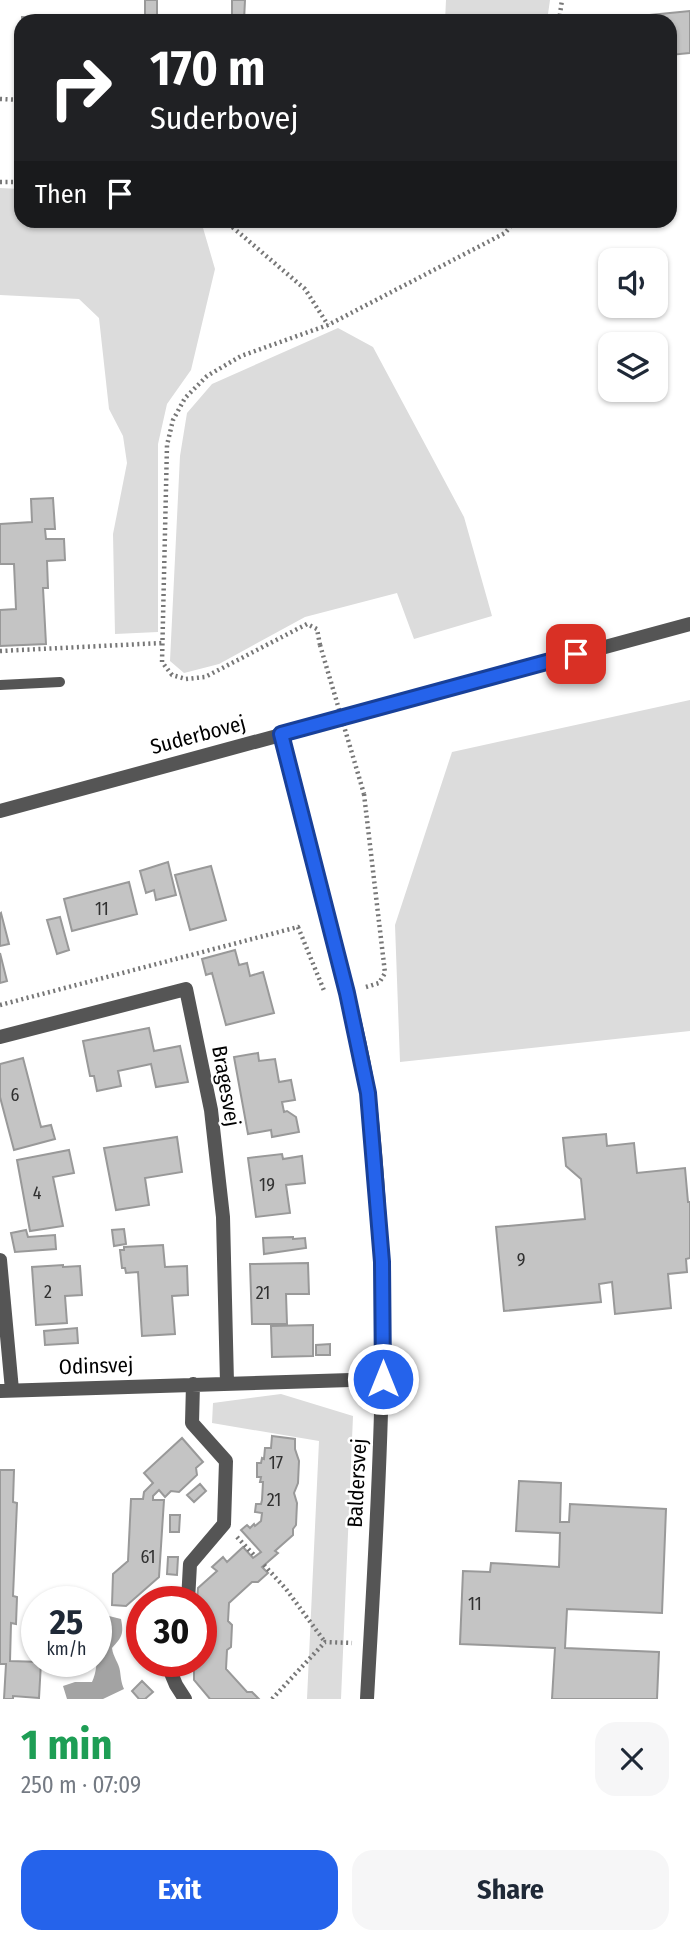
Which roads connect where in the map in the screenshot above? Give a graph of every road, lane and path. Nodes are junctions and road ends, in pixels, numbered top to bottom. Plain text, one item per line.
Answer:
1 (233, 228) edge
2 (509, 228) edge
3 (328, 325) junction
4 (690, 624) edge
5 (162, 643) junction
6 (0, 651) edge
7 (60, 682) dead end
8 (0, 685) edge
9 (281, 734) junction
10 (0, 811) edge
11 (347, 993) junction
12 (0, 1005) edge
13 (0, 1037) edge
14 (0, 1260) edge
15 (383, 1379) junction
16 (227, 1383) junction
17 (192, 1384) junction
18 (6, 1390) edge
19 (225, 1524) junction
20 (255, 1556) dead end
21 (264, 1565) dead end
22 (189, 1586) edge
23 (325, 1642) junction
24 (370, 1644) junction
25 (173, 1677) edge
26 (185, 1699) edge
27 (272, 1699) edge
28 (367, 1699) edge

1 - 3 path
2 - 3 path
3 - 5 path
4 - 9 street, Suderbovej
5 - 6 path
5 - 11 path, bridge
7 - 8 lane
9 - 10 street, Suderbovej
9 - 11 street, Baldersvej
11 - 12 path
11 - 15 street, Baldersvej
13 - 16 street, Bragesvej
14 - 18 street
15 - 16 street, Odinsvej
15 - 24 street, Baldersvej
16 - 17 street, Odinsvej
17 - 18 street, Odinsvej
17 - 19 street
19 - 20 path
19 - 22 street
21 - 23 path
23 - 24 path
23 - 27 path
24 - 28 street, Baldersvej
25 - 26 street

